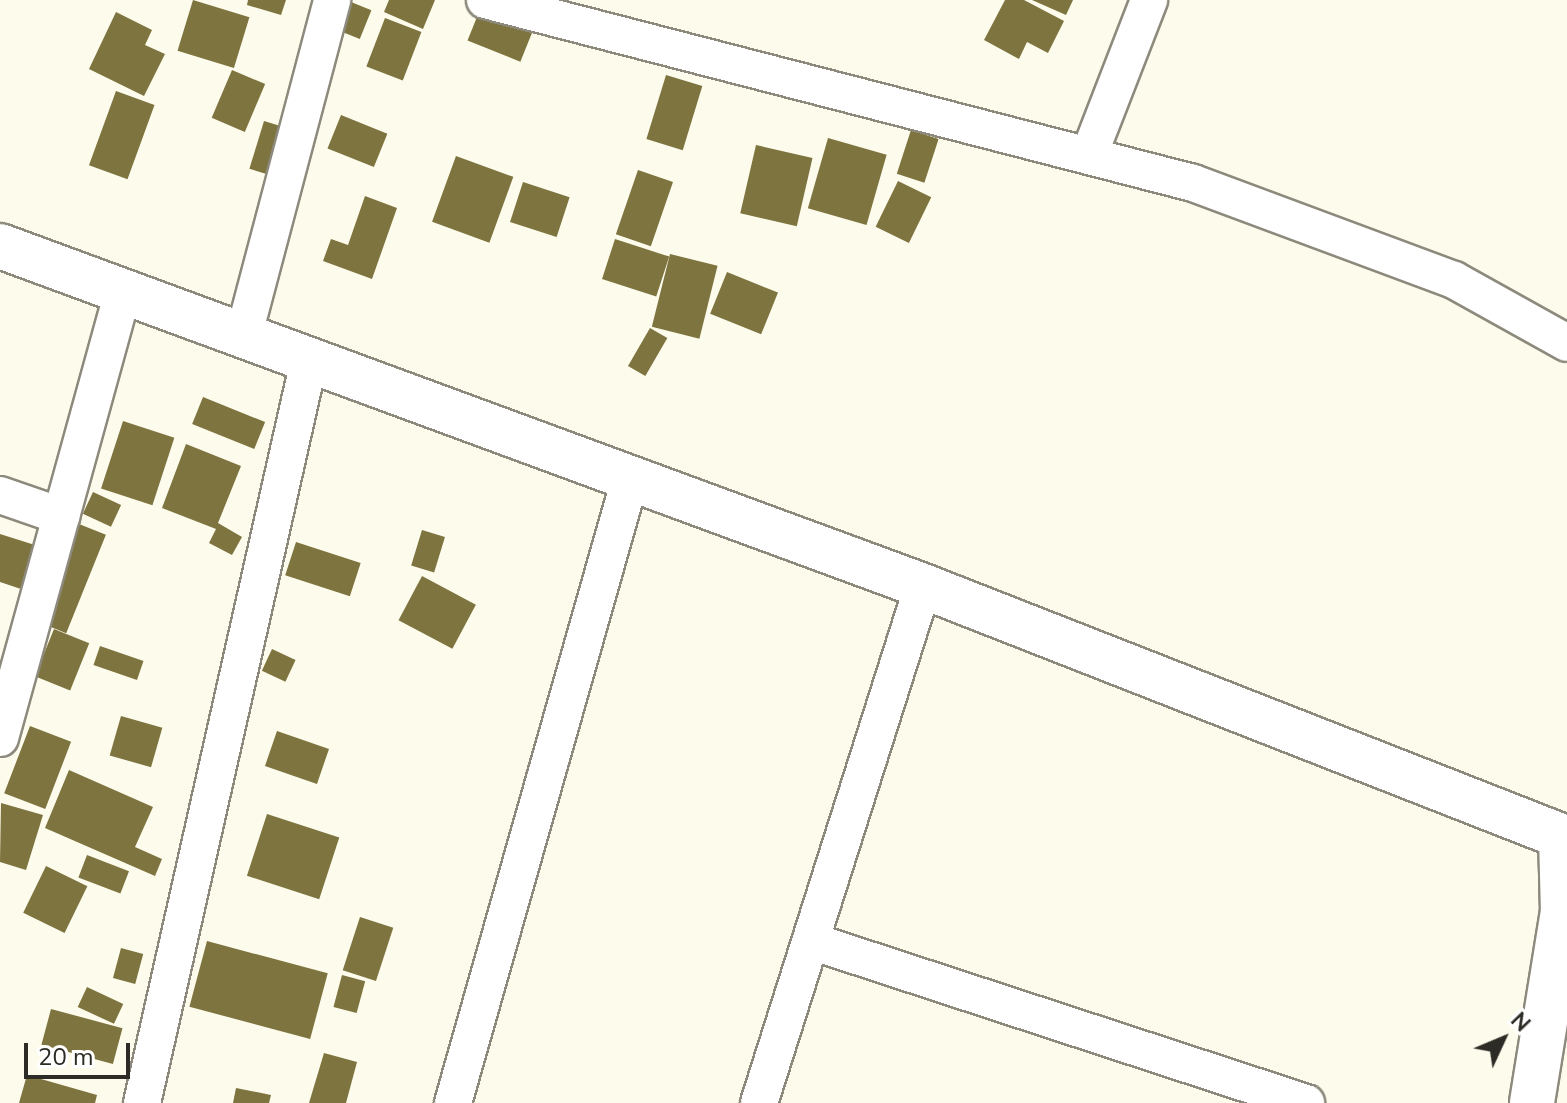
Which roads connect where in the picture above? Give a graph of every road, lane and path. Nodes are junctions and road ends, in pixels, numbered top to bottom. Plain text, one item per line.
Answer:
1 (332, 0) edge
2 (485, 0) edge
3 (1149, 0) edge
4 (1089, 155) junction
5 (0, 246) edge
6 (123, 290) junction
7 (244, 334) junction
8 (1567, 343) edge
9 (309, 361) junction
10 (630, 479) junction
11 (0, 495) edge
12 (61, 516) junction
13 (923, 586) junction
14 (0, 738) edge
15 (1564, 827) edge
16 (1565, 912) edge
17 (811, 941) junction
18 (142, 1103) edge
19 (453, 1103) edge
20 (759, 1103) edge
21 (1306, 1103) edge
22 (1532, 1103) edge

1 - 7 street
2 - 4 street
3 - 4 street
4 - 8 street
5 - 6 main road
6 - 7 main road
6 - 12 street
7 - 9 main road
9 - 10 main road
9 - 18 street
10 - 13 main road
10 - 19 street
11 - 12 street
12 - 14 street
13 - 15 main road
13 - 17 street
15 - 16 main road
16 - 22 main road
17 - 20 street
17 - 21 street

